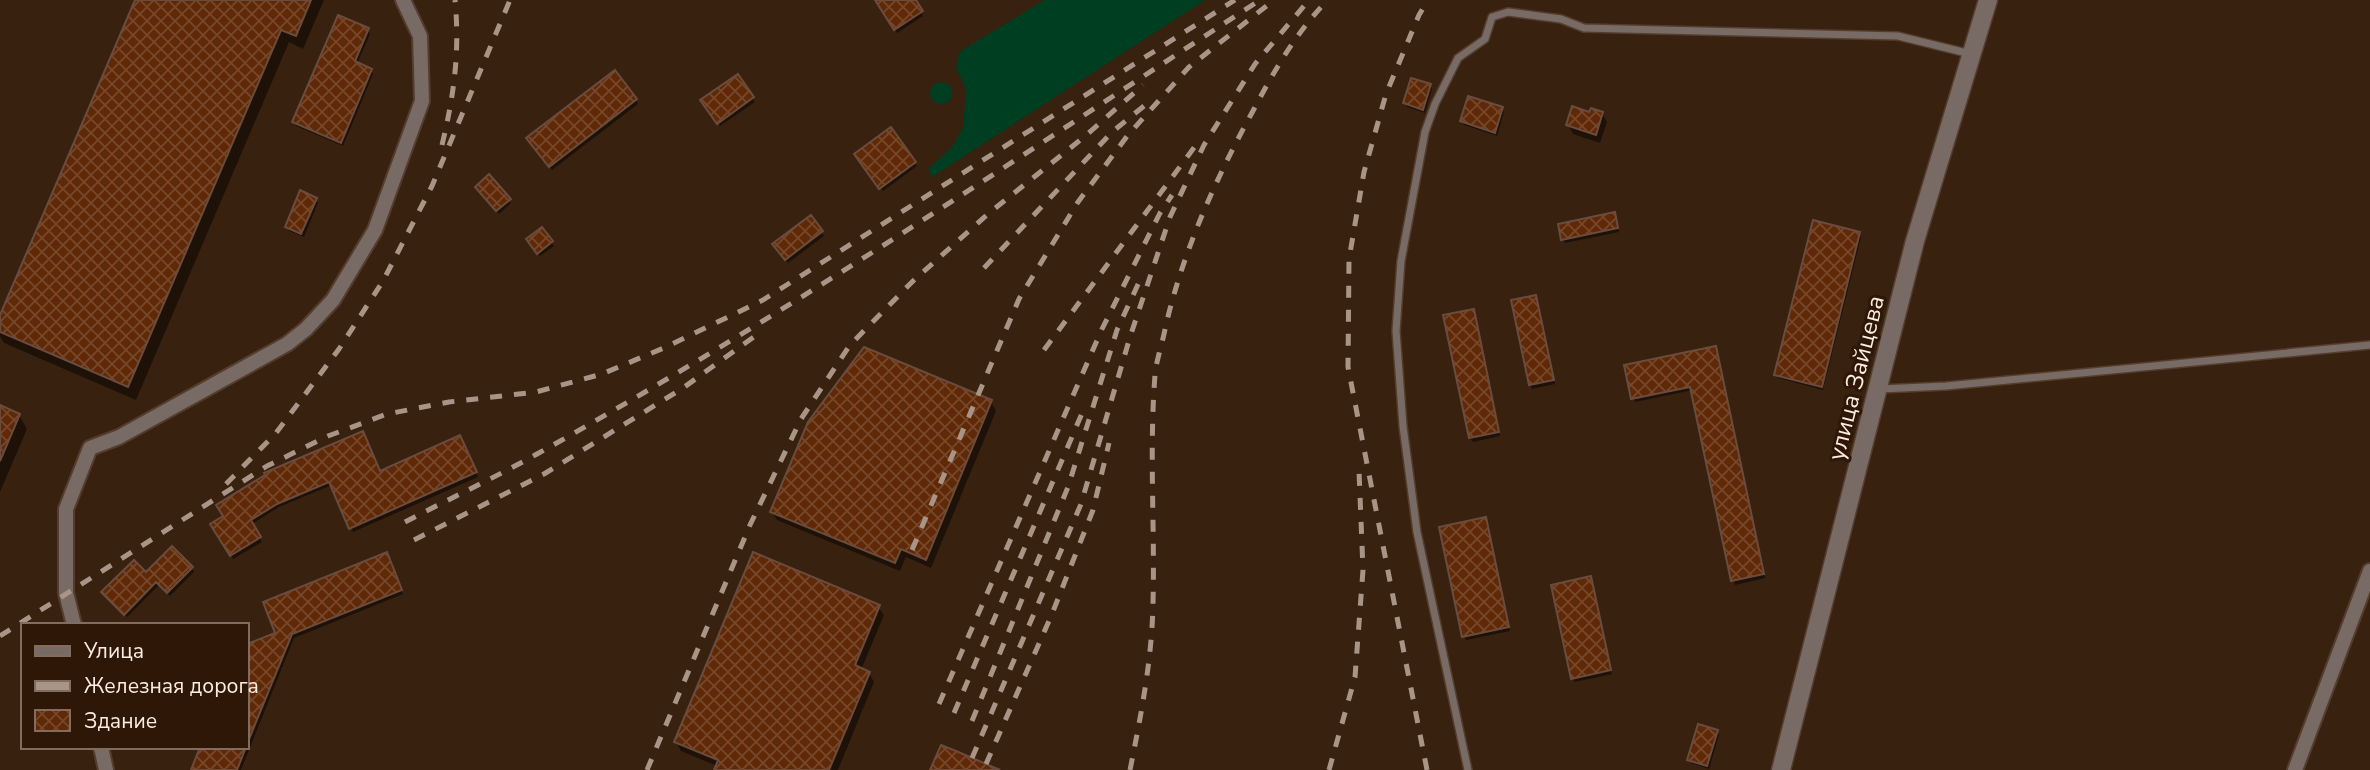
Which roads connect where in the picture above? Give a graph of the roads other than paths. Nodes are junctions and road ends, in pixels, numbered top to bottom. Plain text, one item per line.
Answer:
1 (403, 0) edge
2 (1989, 0) edge
3 (1972, 54) junction
4 (2370, 345) edge
5 (1879, 388) junction
6 (2370, 571) edge
7 (74, 623) edge
8 (101, 749) edge
9 (106, 770) edge
10 (1468, 770) edge
11 (1781, 770) edge
12 (2295, 770) edge

1 - 7 street
2 - 3 street, улица Зайцева
3 - 5 street, улица Зайцева
3 - 10 lane
4 - 5 lane
5 - 11 street, улица Зайцева
6 - 12 street
8 - 9 street

